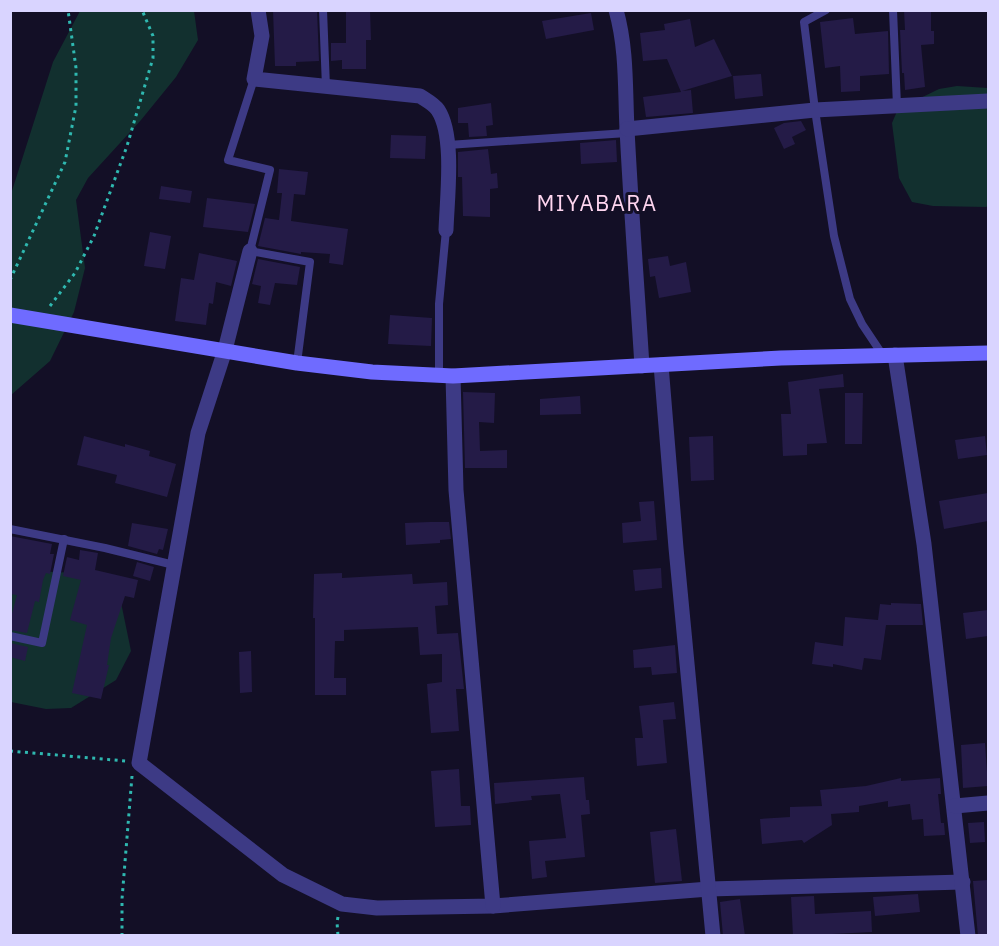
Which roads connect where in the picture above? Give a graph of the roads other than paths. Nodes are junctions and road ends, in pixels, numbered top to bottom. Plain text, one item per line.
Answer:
1 (258, 10) edge
2 (323, 10) edge
3 (616, 10) edge
4 (826, 10) edge
5 (893, 10) edge
6 (254, 80) junction
7 (326, 87) junction
8 (988, 100) edge
9 (897, 106) junction
10 (815, 110) junction
11 (627, 131) junction
12 (448, 145) junction
13 (446, 230) joint
14 (250, 251) junction
15 (10, 315) edge
16 (225, 350) junction
17 (988, 353) edge
18 (889, 355) junction
19 (297, 363) junction
20 (661, 365) junction
21 (642, 366) junction
22 (446, 375) junction
23 (10, 530) edge
24 (64, 539) junction
25 (174, 565) junction
26 (10, 636) edge
27 (988, 803) edge
28 (955, 806) junction
29 (963, 882) junction
30 (709, 889) junction
31 (493, 906) junction
32 (713, 936) edge
33 (968, 936) edge

1 - 6 street
2 - 7 lane
3 - 11 street
4 - 10 lane
5 - 9 lane
6 - 7 street
6 - 14 lane
7 - 12 street
8 - 9 street
9 - 10 street
10 - 11 street
10 - 18 lane
11 - 12 lane
11 - 21 street
12 - 13 street
13 - 22 lane
14 - 16 street
14 - 19 lane
15 - 16 street
16 - 19 street
16 - 25 street
17 - 18 street
18 - 20 street
18 - 28 street
19 - 22 street
20 - 21 street
20 - 30 street
21 - 22 street
22 - 31 street
23 - 24 lane
24 - 25 lane
24 - 26 lane
25 - 31 street
27 - 28 street
28 - 29 street
29 - 30 street
29 - 33 street
30 - 31 street
30 - 32 street

